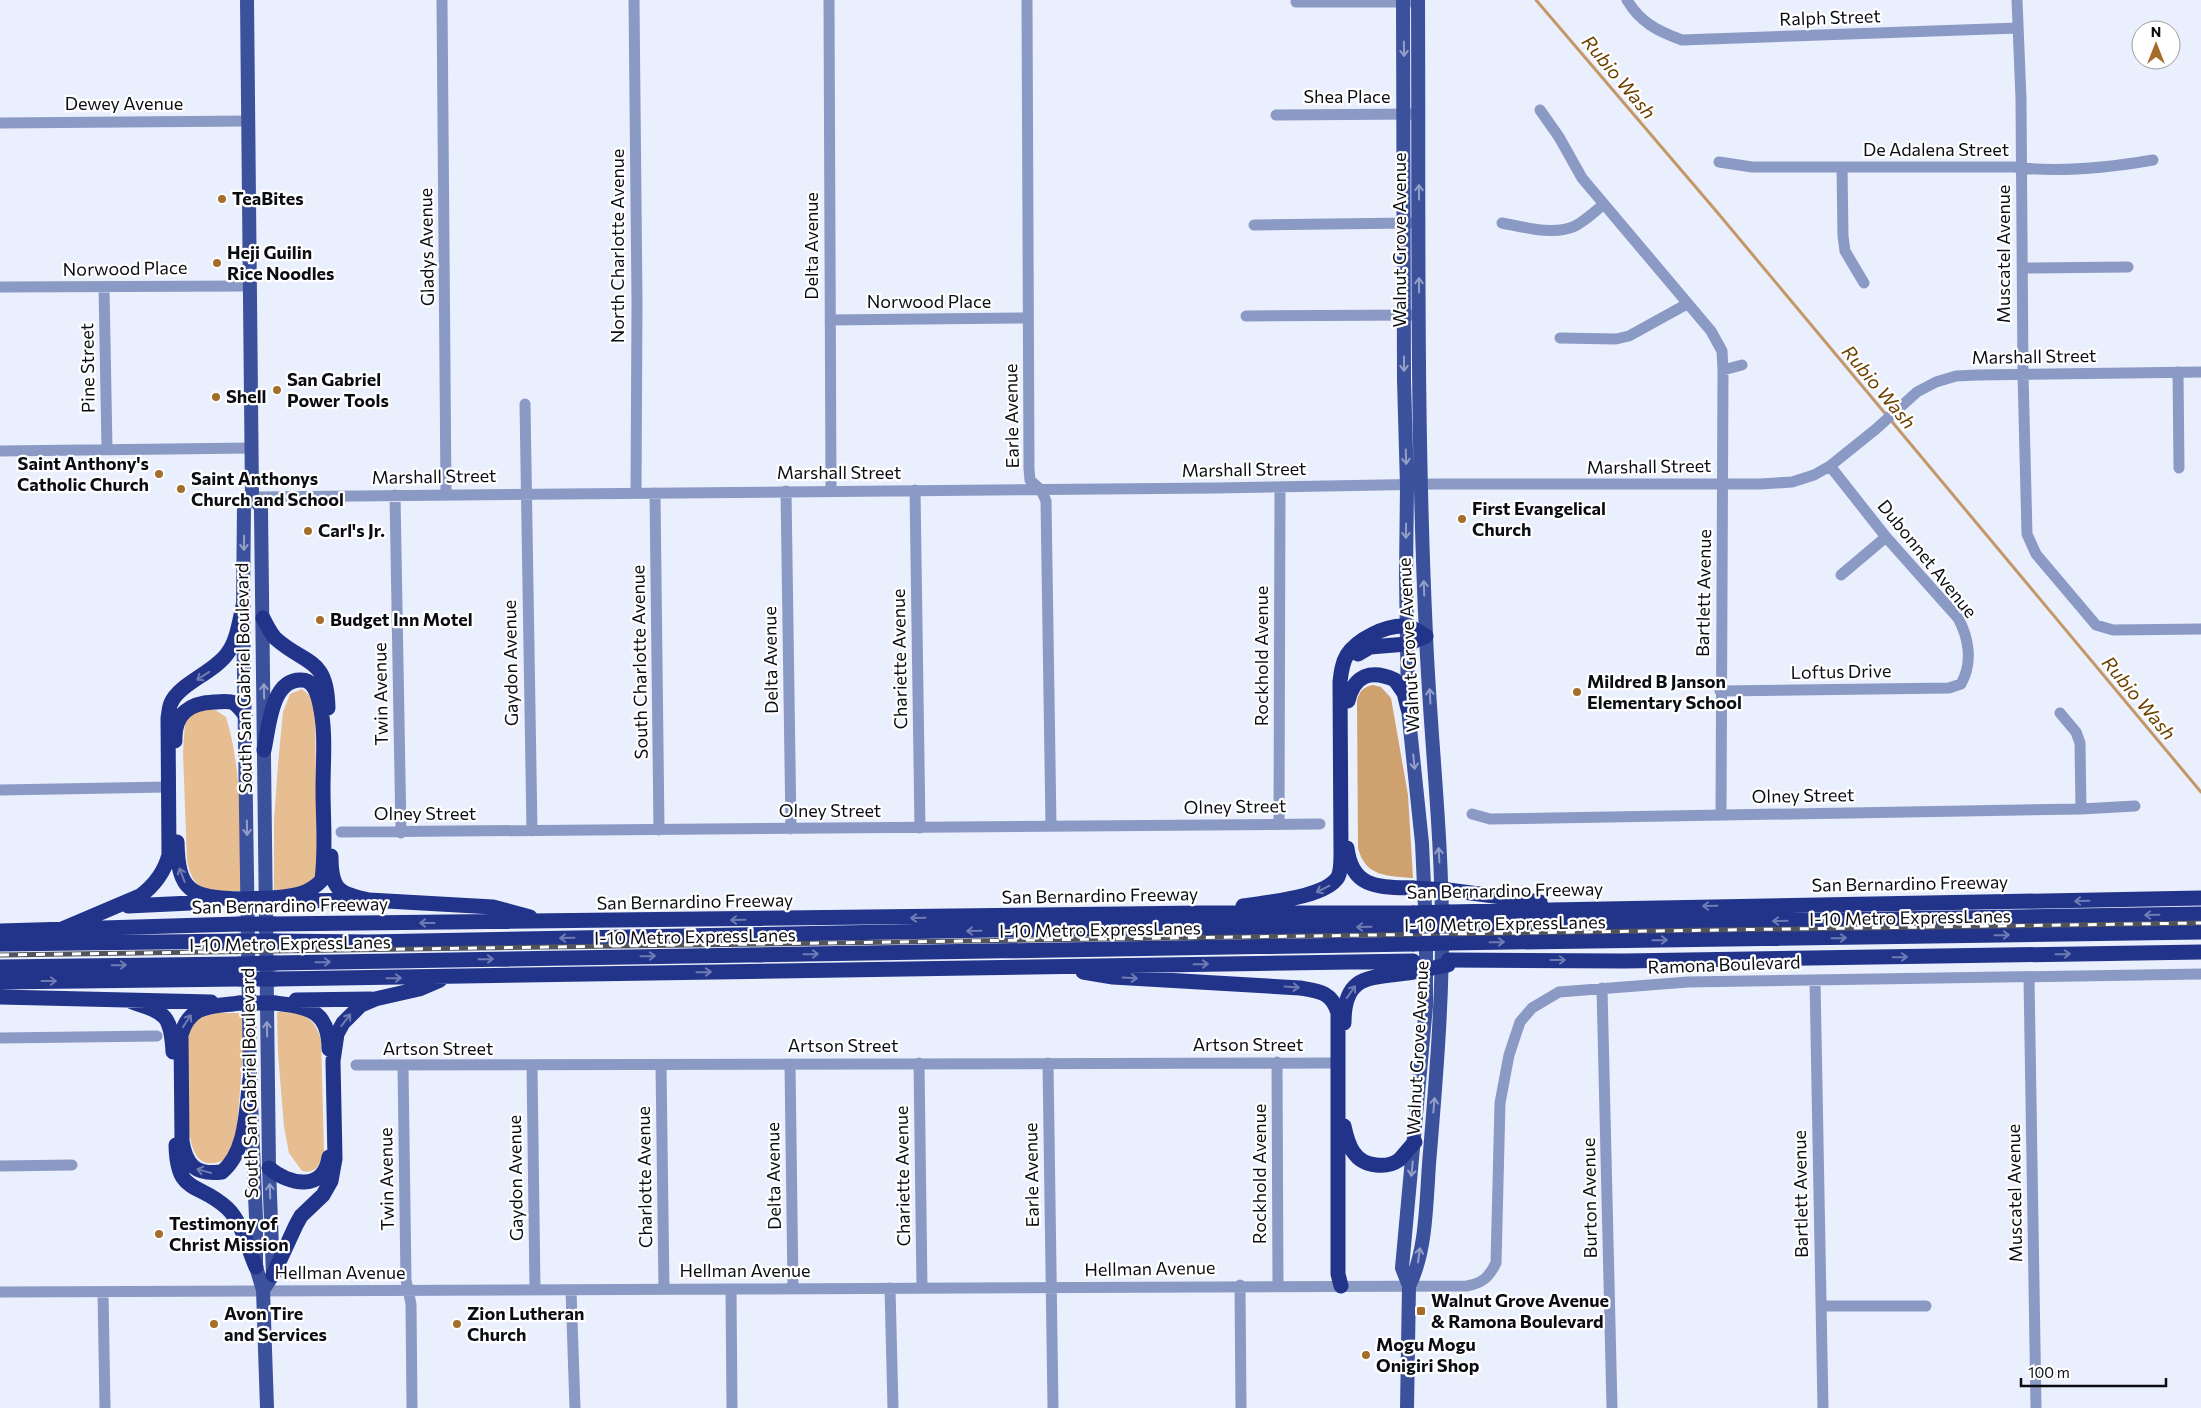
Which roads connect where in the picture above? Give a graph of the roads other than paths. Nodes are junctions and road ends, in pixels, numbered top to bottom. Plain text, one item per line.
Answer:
1 (248, 0) edge
2 (442, 0) edge
3 (634, 0) edge
4 (829, 0) edge
5 (1027, 0) edge
6 (1626, 0) edge
7 (2017, 0) edge
8 (1403, 1) edge
9 (1418, 1) edge
10 (1296, 2) dead end
11 (2018, 28) junction
12 (1540, 110) dead end
13 (1404, 114) junction
14 (1419, 114) junction
15 (1276, 115) dead end
16 (248, 121) junction
17 (0, 123) edge
18 (2153, 160) dead end
19 (1719, 162) dead end
20 (1842, 167) junction
21 (2021, 168) junction
22 (1603, 205) junction
23 (1404, 223) junction
24 (1419, 223) junction
25 (1502, 223) dead end
26 (1254, 225) dead end
27 (2128, 267) dead end
28 (2022, 268) junction
29 (1864, 283) dead end
30 (250, 286) junction
31 (0, 287) edge
32 (104, 287) junction
33 (1687, 304) junction
34 (1404, 315) junction
35 (1419, 315) junction
36 (1246, 316) dead end
37 (1028, 318) junction
38 (830, 320) junction
39 (1560, 338) dead end
40 (1742, 365) dead end
41 (1723, 370) junction
42 (2178, 372) junction
43 (2201, 372) edge
44 (2023, 374) junction
45 (525, 404) dead end
46 (252, 448) junction
47 (107, 449) junction
48 (0, 451) edge
49 (1830, 466) junction
50 (2179, 468) dead end
51 (1722, 484) junction
52 (1414, 486) junction
53 (1280, 487) junction
54 (915, 490) junction
55 (1041, 490) junction
56 (786, 491) junction
57 (636, 492) junction
58 (831, 492) junction
59 (655, 493) junction
60 (446, 494) junction
61 (525, 494) junction
62 (396, 495) junction
63 (252, 497) junction
64 (1886, 537) junction
65 (1841, 575) dead end
66 (243, 606) junction
67 (262, 618) junction
68 (1406, 625) junction
69 (2201, 628) edge
70 (1426, 636) junction
71 (1407, 644) junction
72 (1961, 684) joint
73 (1720, 691) junction
74 (1348, 701) junction
75 (1408, 709) junction
76 (2060, 713) dead end
77 (245, 715) junction
78 (264, 750) junction
79 (168, 787) junction
80 (0, 790) edge
81 (2134, 806) dead end
82 (2082, 809) junction
83 (1472, 814) dead end
84 (1721, 815) junction
85 (1279, 824) junction
86 (1320, 824) dead end
87 (1051, 826) junction
88 (920, 828) junction
89 (791, 829) junction
90 (532, 830) junction
91 (659, 830) junction
92 (341, 832) dead end
93 (401, 833) junction
94 (273, 898) junction
95 (2201, 898) edge
96 (238, 899) junction
97 (369, 900) junction
98 (111, 908) junction
99 (1586, 908) junction
100 (1202, 913) junction
101 (2201, 914) edge
102 (1413, 919) junction
103 (1448, 919) junction
104 (546, 922) junction
105 (60, 930) junction
106 (0, 931) edge
107 (2201, 932) edge
108 (0, 944) edge
109 (2201, 952) edge
110 (1047, 966) junction
111 (0, 967) edge
112 (1413, 967) junction
113 (2201, 974) edge
114 (2029, 977) junction
115 (445, 978) junction
116 (1815, 980) junction
117 (0, 982) edge
118 (1602, 988) junction
119 (0, 997) edge
120 (375, 999) junction
121 (132, 1002) junction
122 (240, 1003) junction
123 (275, 1003) junction
124 (157, 1036) dead end
125 (0, 1038) edge
126 (1277, 1062) junction
127 (919, 1063) junction
128 (1048, 1063) junction
129 (1331, 1063) dead end
130 (790, 1064) junction
131 (356, 1066) dead end
132 (532, 1066) junction
133 (661, 1066) junction
134 (403, 1067) junction
135 (250, 1079) junction
136 (1344, 1126) junction
137 (1414, 1142) junction
138 (72, 1165) dead end
139 (0, 1166) edge
140 (269, 1168) junction
141 (256, 1267) junction
142 (273, 1275) junction
143 (1488, 1278) joint
144 (1240, 1285) junction
145 (1278, 1285) junction
146 (1341, 1286) junction
147 (1409, 1286) junction
148 (1052, 1287) junction
149 (793, 1288) junction
150 (890, 1288) junction
151 (922, 1288) junction
152 (535, 1289) junction
153 (664, 1289) junction
154 (731, 1289) junction
155 (263, 1290) junction
156 (408, 1290) junction
157 (571, 1290) junction
158 (0, 1292) edge
159 (103, 1292) junction
160 (1821, 1306) junction
161 (1926, 1306) dead end
162 (105, 1408) edge
163 (267, 1408) edge
164 (412, 1408) edge
165 (575, 1408) edge
166 (732, 1408) edge
167 (893, 1408) edge
168 (1053, 1408) edge
169 (1241, 1408) edge
170 (1407, 1408) edge
171 (1612, 1408) edge
172 (1823, 1408) edge
173 (2036, 1408) edge

1 - 16 main road, South San Gabriel Boulevard
2 - 60 street, Gladys Avenue
3 - 57 street, North Charlotte Avenue
4 - 38 street, Delta Avenue
5 - 37 street, Earle Avenue
6 - 11 street, Ralph Street
7 - 11 street, Muscatel Avenue
8 - 9 street
8 - 10 street
8 -> 13 main road, Walnut Grove Avenue
9 - 14 main road, Walnut Grove Avenue
11 - 21 street, Muscatel Avenue
12 - 22 street, Bartlett Avenue
13 - 14 street, Shea Place
13 - 15 street, Shea Place
13 - 23 main road, Walnut Grove Avenue
24 -> 14 main road, Walnut Grove Avenue
16 - 17 street, Dewey Avenue
16 - 30 main road, South San Gabriel Boulevard
18 - 21 street, De Adalena Street
19 - 20 street, De Adalena Street
20 - 21 street, De Adalena Street
20 - 29 street
21 - 28 street, Muscatel Avenue
22 - 25 street
22 - 33 street, Bartlett Avenue
23 - 24 street
23 - 26 street
23 - 34 main road, Walnut Grove Avenue
35 -> 24 main road, Walnut Grove Avenue
27 - 28 street
28 - 44 street, Muscatel Avenue
30 - 32 street, Norwood Place
30 - 46 main road, South San Gabriel Boulevard
31 - 32 street, Norwood Place
32 - 47 street, Pine Street
33 - 39 street
33 - 41 street, Bartlett Avenue
34 - 35 street
34 - 36 street
34 -> 52 main road, Walnut Grove Avenue
35 - 52 main road, Walnut Grove Avenue
37 - 38 street, Norwood Place
37 - 55 street, Earle Avenue
38 - 58 street, Delta Avenue
40 - 41 street
41 - 51 street, Bartlett Avenue
42 - 43 street, Marshall Street
42 - 44 street, Marshall Street
42 - 50 street
44 - 49 street, Marshall Street
44 - 69 street, Muscatel Avenue
45 - 61 street, Gaydon Avenue
46 - 47 street
46 - 63 main road, South San Gabriel Boulevard
47 - 48 street
49 - 51 street, Marshall Street
49 - 64 street, Dubonnet Avenue
51 - 52 street, Marshall Street
51 - 73 street, Bartlett Avenue
52 - 53 street, Marshall Street
52 -> 68 main road, Walnut Grove Avenue
70 -> 52 main road, Walnut Grove Avenue
53 - 55 street, Marshall Street
53 - 85 street, Rockhold Avenue
54 - 55 street, Marshall Street
54 - 58 street, Marshall Street
54 - 88 street, Chariette Avenue
55 - 87 street, Earle Avenue
56 - 58 street, Marshall Street
56 - 59 street, Marshall Street
56 - 89 street, Delta Avenue
57 - 59 street, Marshall Street
57 - 61 street, Marshall Street
59 - 91 street, South Charlotte Avenue
60 - 61 street, Marshall Street
60 - 62 street, Marshall Street
61 - 90 street, Gaydon Avenue
62 - 63 street, Marshall Street
62 - 93 street, Twin Avenue
63 -> 66 main road, South San Gabriel Boulevard
63 - 67 main road, South San Gabriel Boulevard
64 - 65 street
64 - 72 street, Dubonnet Avenue
66 - 77 main road, South San Gabriel Boulevard
66 -> 79 highway
78 -> 67 main road, South San Gabriel Boulevard
67 - 97 highway
68 - 70 highway
68 - 71 main road, Walnut Grove Avenue
68 -> 100 highway
70 - 71 highway
147 -> 70 main road, Walnut Grove Avenue
71 - 74 highway
71 - 75 main road, Walnut Grove Avenue
72 - 73 street, Loftus Drive
73 - 84 street, Bartlett Avenue
74 - 75 highway
74 - 99 highway, bridge
75 -> 137 main road, Walnut Grove Avenue
76 - 82 street
96 -> 77 highway
77 -> 135 main road, South San Gabriel Boulevard
78 - 94 highway
140 -> 78 main road, South San Gabriel Boulevard
79 - 80 street
79 - 98 highway
81 - 82 street, Olney Street
82 - 84 street, Olney Street
83 - 84 street, Olney Street
85 - 86 street, Olney Street
85 - 87 street, Olney Street
87 - 88 street, Olney Street
88 - 89 street, Olney Street
89 - 91 street, Olney Street
90 - 91 street, Olney Street
90 - 93 street, Olney Street
92 - 93 street, Olney Street
94 - 96 highway, bridge
94 - 97 highway
95 -> 99 highway, San Bernardino Freeway
96 - 98 highway
97 - 104 highway
98 - 105 highway
99 - 103 highway, San Bernardino Freeway
100 - 102 highway, San Bernardino Freeway
100 -> 104 highway, San Bernardino Freeway
101 -> 103 highway, I-10 Metro ExpressLanes
102 - 103 highway, I-10 Metro ExpressLanes, bridge
102 -> 108 highway, I-10 Metro ExpressLanes, bridge
104 -> 105 highway, San Bernardino Freeway, bridge
105 - 106 highway, San Bernardino Freeway
111 -> 107 highway, I-10 Metro ExpressLanes, bridge
112 -> 109 highway, bridge
110 -> 112 highway
115 -> 110 highway
110 -> 146 highway
136 -> 112 highway
113 - 114 street, Ramona Boulevard
114 - 116 street, Ramona Boulevard
114 - 173 street, Muscatel Avenue
117 -> 115 highway, bridge
115 - 120 highway
116 - 118 street, Ramona Boulevard
116 - 160 street, Bartlett Avenue
118 - 143 street, Ramona Boulevard
118 - 171 street, Burton Avenue
119 - 121 highway
120 - 123 highway
142 -> 120 highway
121 - 122 highway
121 - 141 highway
122 - 123 highway, bridge
135 -> 122 highway
123 - 140 highway
124 - 125 street
126 - 128 street, Artson Street
126 - 129 street, Artson Street
126 - 145 street, Rockhold Avenue
127 - 128 street, Artson Street
127 - 130 street, Artson Street
127 - 151 street, Chariette Avenue
128 - 148 street, Earle Avenue
130 - 133 street, Artson Street
130 - 149 street, Delta Avenue
131 - 134 street, Artson Street
132 - 133 street, Artson Street
132 - 134 street, Artson Street
132 - 152 street, Gaydon Avenue
133 - 153 street, Charlotte Avenue
134 - 156 street, Twin Avenue
135 - 141 main road, South San Gabriel Boulevard
136 - 137 highway
136 - 146 highway
137 -> 147 main road, Walnut Grove Avenue
138 - 139 street
142 -> 140 main road, South San Gabriel Boulevard
141 - 155 main road, South San Gabriel Boulevard
142 - 155 main road
143 - 147 street, Hellman Avenue
144 - 145 street, Hellman Avenue
144 - 148 street, Hellman Avenue
144 - 169 street
145 - 146 street, Hellman Avenue
146 - 147 street, Hellman Avenue
147 - 170 main road, Walnut Grove Avenue
148 - 151 street, Hellman Avenue
148 - 168 street, Earle Avenue
149 - 150 street, Hellman Avenue
149 - 154 street, Hellman Avenue
150 - 151 street, Hellman Avenue
150 - 167 street
152 - 156 street, Hellman Avenue
152 - 157 street, Hellman Avenue
153 - 154 street, Hellman Avenue
153 - 157 street, Hellman Avenue
154 - 166 street
155 - 156 street, Hellman Avenue
155 - 159 street, Hellman Avenue
155 - 163 main road, South San Gabriel Boulevard
156 - 164 street
157 - 165 street
158 - 159 street, Hellman Avenue
159 - 162 street
160 - 161 street
160 - 172 street, Bartlett Avenue

